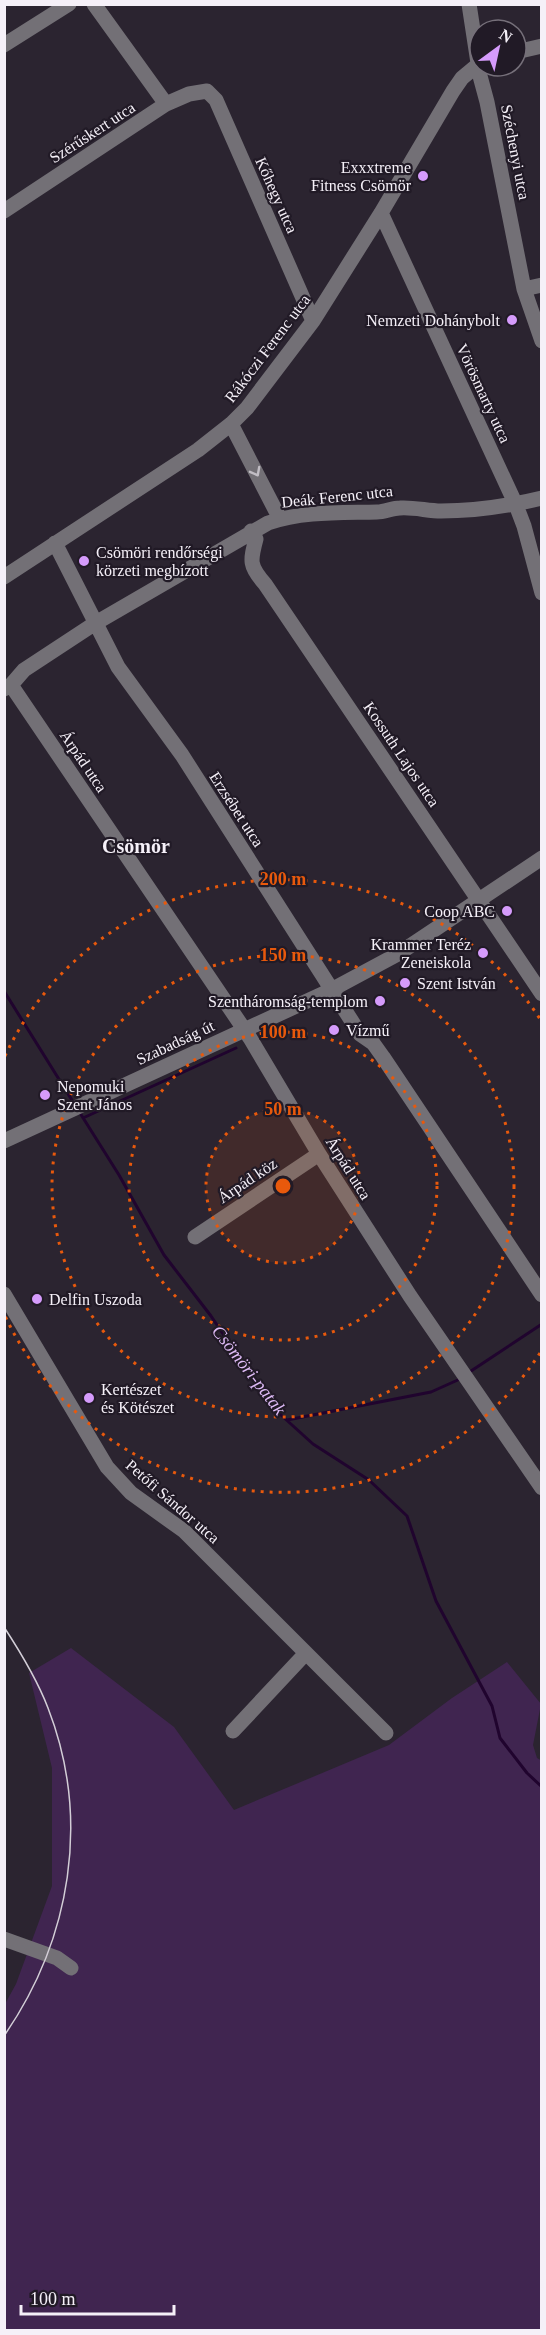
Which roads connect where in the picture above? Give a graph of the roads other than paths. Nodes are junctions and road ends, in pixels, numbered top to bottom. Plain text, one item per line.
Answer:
1 (69, 4) edge
2 (94, 4) edge
3 (4, 45) edge
4 (468, 73) edge
5 (482, 78) edge
6 (202, 90) joint
7 (166, 104) junction
8 (4, 211) edge
9 (381, 213) junction
10 (542, 285) edge
11 (524, 289) junction
12 (313, 321) junction
13 (542, 341) edge
14 (231, 424) junction
15 (542, 498) edge
16 (516, 505) junction
17 (280, 519) junction
18 (251, 531) junction
19 (55, 543) junction
20 (4, 577) edge
21 (542, 593) edge
22 (94, 624) junction
23 (8, 687) edge
24 (542, 858) edge
25 (480, 901) junction
26 (331, 990) junction
27 (542, 994) edge
28 (244, 1029) junction
29 (4, 1141) edge
30 (319, 1154) junction
31 (195, 1237) dead end
32 (4, 1294) edge
33 (542, 1295) edge
34 (542, 1488) edge
35 (306, 1653) junction
36 (233, 1731) dead end
37 (386, 1733) dead end
38 (4, 1939) edge
39 (71, 1968) dead end

1 - 3 street
2 - 7 street
4 - 9 street, Rákóczi Ferenc utca
5 - 11 street, Széchenyi utca
6 - 7 street, Szérűskert utca
6 - 12 street, Kőhegy utca
7 - 8 street, Szérűskert utca
9 - 12 street, Rákóczi Ferenc utca
9 - 16 street, Vörösmarty utca
10 - 11 street
11 - 13 street, Széchenyi utca
12 - 14 street, Rákóczi Ferenc utca
14 -> 17 street
14 - 19 street, Rákóczi Ferenc utca
15 - 16 street, Deák Ferenc utca
16 - 17 street, Deák Ferenc utca
16 - 21 street, Vörösmarty utca
17 - 18 street, Deák Ferenc utca
18 - 22 street, Deák Ferenc utca
18 - 25 street, Kossuth Lajos utca
19 - 20 street, Rákóczi Ferenc utca
19 - 22 street, Erzsébet utca
22 - 23 street, Deák Ferenc utca
22 - 26 street, Erzsébet utca
23 - 28 street, Árpád utca
24 - 25 street, Szabadság út
25 - 26 street, Szabadság út
25 - 27 street, Kossuth Lajos utca
26 - 28 street, Szabadság út
26 - 33 street, Erzsébet utca
28 - 29 street, Szabadság út
28 - 30 street, Árpád utca
30 - 31 street, Árpád köz
30 - 34 street, Árpád utca
32 - 35 street, Petőfi Sándor utca
35 - 36 street
35 - 37 street, Petőfi Sándor utca
38 - 39 street

